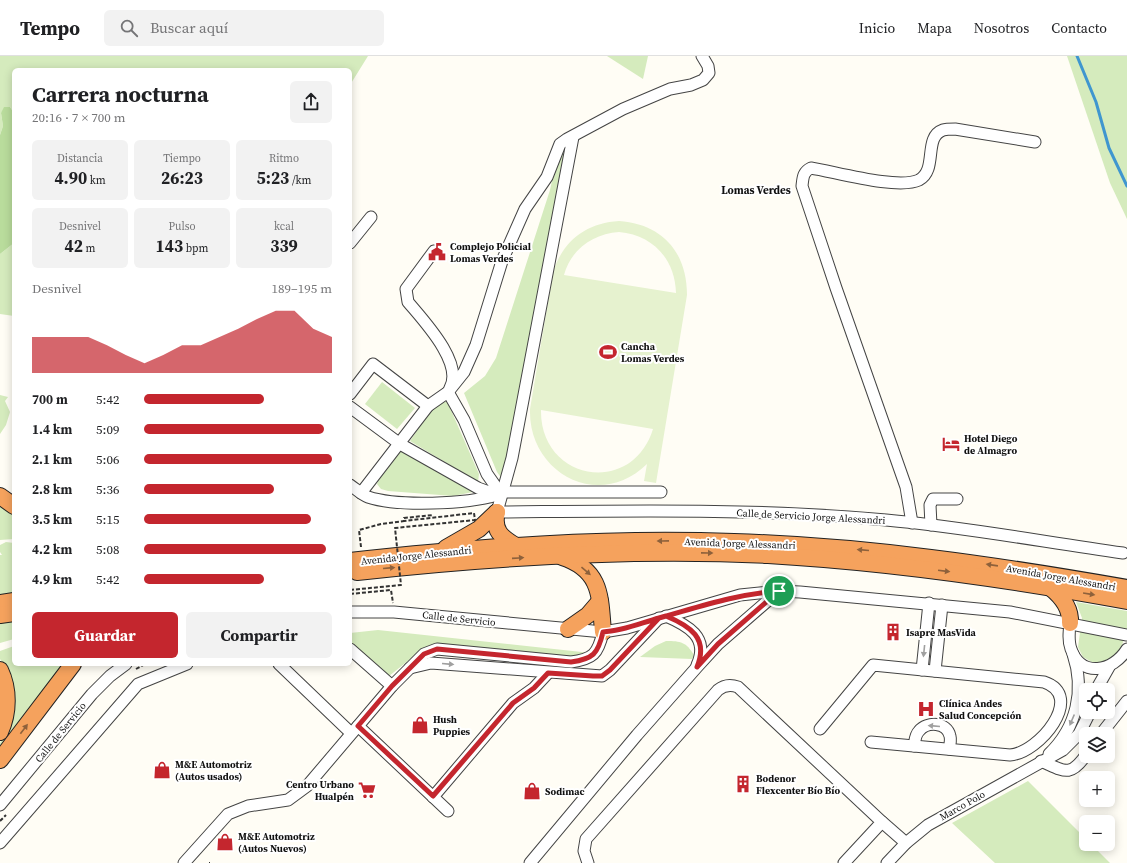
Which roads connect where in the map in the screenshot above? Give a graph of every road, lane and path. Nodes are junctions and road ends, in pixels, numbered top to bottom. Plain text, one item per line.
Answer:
1 (702, 56) edge
2 (573, 137) junction
3 (1035, 142) dead end
4 (371, 217) dead end
5 (352, 241) edge
6 (434, 251) dead end
7 (352, 391) edge
8 (448, 392) junction
9 (428, 406) junction
10 (352, 408) edge
11 (400, 444) junction
12 (352, 486) edge
13 (661, 492) dead end
14 (361, 493) junction
15 (502, 494) junction
16 (0, 496) edge
17 (957, 499) dead end
18 (12, 505) edge
19 (497, 512) junction
20 (912, 523) junction
21 (931, 525) junction
22 (516, 546) junction
23 (361, 547) dead end
24 (439, 551) junction
25 (1123, 553) dead end
26 (556, 555) junction
27 (352, 561) edge
28 (352, 572) edge
29 (1051, 588) junction
30 (1127, 588) edge
31 (352, 590) edge
32 (391, 590) dead end
33 (779, 591) junction
34 (352, 594) edge
35 (12, 601) edge
36 (600, 601) junction
37 (1127, 601) edge
38 (0, 603) edge
39 (929, 603) junction
40 (942, 605) junction
41 (352, 612) edge
42 (12, 613) edge
43 (0, 615) edge
44 (663, 617) junction
45 (568, 629) junction
46 (1069, 630) junction
47 (603, 632) junction
48 (1127, 635) edge
49 (1126, 650) edge
50 (352, 651) edge
51 (1073, 654) junction
52 (71, 666) edge
53 (123, 666) edge
54 (182, 666) edge
55 (281, 666) edge
56 (697, 667) junction
57 (1109, 667) junction
58 (410, 668) junction
59 (0, 670) edge
60 (922, 670) junction
61 (935, 671) junction
62 (548, 673) junction
63 (1100, 683) edge
64 (392, 686) junction
65 (1127, 701) edge
66 (1087, 719) edge
67 (1107, 727) edge
68 (820, 729) dead end
69 (354, 730) junction
70 (0, 732) edge
71 (1040, 741) junction
72 (871, 742) dead end
73 (914, 746) junction
74 (949, 749) junction
75 (0, 760) edge
76 (1043, 760) junction
77 (1081, 763) edge
78 (433, 796) junction
79 (0, 805) edge
80 (448, 811) dead end
81 (882, 822) junction
82 (906, 842) junction
83 (0, 843) edge
84 (184, 863) edge
85 (530, 863) edge
86 (588, 863) edge
87 (844, 863) edge
88 (887, 863) edge

1 - 2 street
2 - 8 street
2 - 15 street
3 - 20 street
4 - 5 street
6 - 8 street
7 - 9 street
8 - 9 street
8 - 15 street
9 - 11 street
10 - 11 street
11 - 14 street
11 - 15 street
12 - 14 street
13 - 15 street
14 - 15 street
15 - 19 street
16 - 18 highway
17 - 21 street
19 - 20 street, Calle de Servicio Jorge Alessandri
19 - 22 highway
19 - 24 highway
20 - 21 street, Calle de Servicio Jorge Alessandri
21 - 25 street, Calle de Servicio Jorge Alessandri
22 - 24 highway, Avenida Jorge Alessandri
30 -> 22 highway, Avenida Jorge Alessandri
23 - 31 path, bridge
24 - 27 highway, Avenida Jorge Alessandri
28 -> 26 highway, Avenida Jorge Alessandri
26 -> 29 highway, Avenida Jorge Alessandri
26 -> 36 highway
29 -> 37 highway, Avenida Jorge Alessandri
29 - 46 highway
32 - 34 path
33 - 39 street
33 - 44 street
33 - 56 street
35 - 38 highway
36 - 45 highway
36 - 47 highway
39 - 40 street
39 -> 60 street
40 - 46 street
40 - 61 street
41 - 45 street, Calle de Servicio
42 - 43 highway
44 - 47 street
44 - 56 street
44 - 62 street
45 - 47 street
46 - 48 street
46 - 51 street, Marco Polo
47 - 58 street
49 - 57 street
50 - 64 street
51 - 57 street
51 -> 76 street, Marco Polo
75 -> 52 highway
53 - 79 street, Calle de Servicio
54 - 83 street
55 - 69 street
56 - 85 street
57 - 63 street
58 -> 62 street
58 - 64 street
59 - 70 highway
60 - 61 street
60 - 68 street
61 - 71 street
62 - 78 street
64 - 69 street
65 - 67 street
66 - 76 street, Marco Polo
69 - 78 street
69 - 84 street
71 - 74 street
71 - 76 street
72 - 73 street
73 - 74 street
74 -> 73 street
76 - 77 street
76 - 82 street, Marco Polo
78 - 80 street
81 - 82 street
81 - 86 street
81 - 87 street
82 - 88 street, Marco Polo

